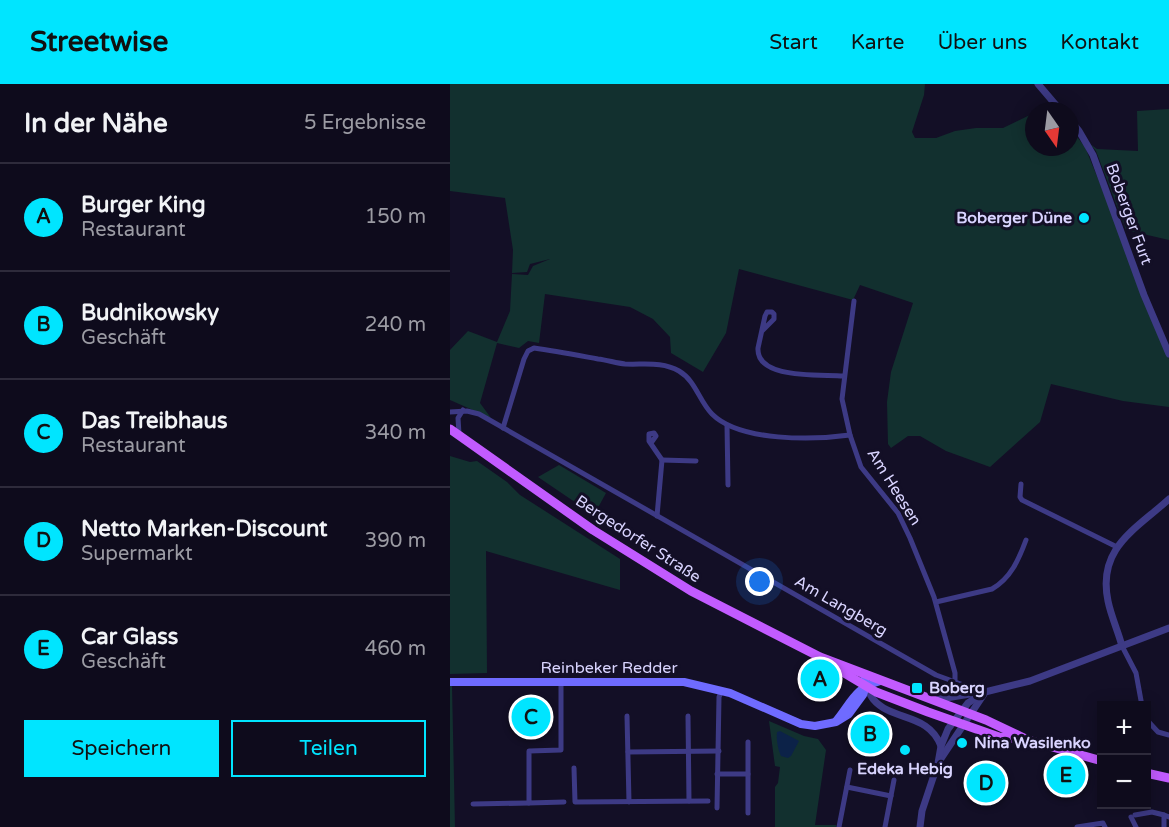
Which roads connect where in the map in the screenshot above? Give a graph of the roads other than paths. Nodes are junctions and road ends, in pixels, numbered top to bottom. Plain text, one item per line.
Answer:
1 (1038, 84) edge
2 (1053, 102) edge
3 (1079, 131) edge
4 (854, 301) dead end
5 (762, 331) dead end
6 (1169, 354) edge
7 (843, 376) junction
8 (463, 410) junction
9 (450, 412) edge
10 (728, 425) junction
11 (503, 428) junction
12 (450, 429) edge
13 (850, 435) junction
14 (462, 437) junction
15 (651, 443) dead end
16 (662, 459) junction
17 (696, 461) dead end
18 (1021, 484) dead end
19 (728, 485) dead end
20 (1169, 499) edge
21 (657, 516) junction
22 (1026, 540) dead end
23 (1117, 547) junction
24 (936, 602) junction
25 (1169, 628) edge
26 (1122, 646) junction
27 (820, 657) junction
28 (864, 674) junction
29 (561, 681) junction
30 (880, 681) junction
31 (450, 682) edge
32 (955, 682) junction
33 (866, 686) junction
34 (722, 690) junction
35 (985, 692) junction
36 (932, 701) junction
37 (979, 701) junction
38 (1141, 701) edge
39 (966, 713) junction
40 (627, 716) dead end
41 (688, 717) dead end
42 (986, 720) junction
43 (959, 723) junction
44 (1151, 724) edge
45 (1169, 735) edge
46 (1028, 740) junction
47 (748, 742) dead end
48 (941, 746) junction
49 (689, 751) junction
50 (719, 751) junction
51 (628, 752) junction
52 (1097, 760) edge
53 (938, 763) junction
54 (574, 768) dead end
55 (850, 770) dead end
56 (717, 774) junction
57 (748, 774) junction
58 (1151, 774) edge
59 (1169, 778) edge
60 (894, 780) dead end
61 (847, 787) junction
62 (891, 796) junction
63 (689, 801) junction
64 (708, 801) dead end
65 (564, 802) dead end
66 (629, 802) junction
67 (529, 803) junction
68 (473, 804) dead end
69 (717, 808) dead end
70 (748, 813) dead end
71 (1167, 816) edge
72 (839, 827) edge
73 (885, 827) edge
74 (920, 827) edge
75 (1077, 827) edge
76 (1105, 827) edge
77 (1136, 827) edge
78 (1164, 827) edge

1 - 2 street
3 - 6 street, Boberger Furt
4 - 7 street, Am Heesen
5 - 7 street
7 - 13 street, Am Heesen
8 - 9 street
8 - 11 street, Am Langberg
8 - 14 street
10 - 11 street
10 - 13 street
10 - 19 street
11 - 21 street, Am Langberg
12 - 14 main road, Bergedorfer Straße
13 - 24 street, Am Heesen
14 - 27 main road, Bergedorfer Straße
15 - 16 street
16 - 17 street
16 - 21 street
18 - 23 street
20 - 23 street
21 - 32 street, Am Langberg
22 - 24 street
23 - 26 street
24 - 32 street, Am Heesen
25 - 26 street
26 - 35 street
26 - 38 street
27 - 28 main road, Bergedorfer Straße
27 - 33 main road, Bergedorfer Straße
28 - 30 main road, Bergedorfer Straße
28 - 33 main road
29 - 31 main road, Reinbeker Redder
29 - 34 main road, Reinbeker Redder
29 - 67 street
30 - 33 main road, Reinbeker Redder
30 - 36 main road, Bergedorfer Straße
32 - 35 street, Am Langberg
33 - 34 main road, Reinbeker Redder
33 - 43 main road, Bergedorfer Straße
33 - 48 street
34 - 50 street
35 - 36 street
35 - 37 street
35 - 39 street
36 - 39 main road, Bergedorfer Straße
37 - 39 street
37 - 42 street
39 - 42 main road, Bergedorfer Straße
39 - 43 street
40 - 51 street
41 - 49 street
42 - 46 main road, Bergedorfer Straße
43 - 46 main road, Bergedorfer Straße
43 - 48 street
43 - 53 street
44 - 45 street
46 - 52 main road, Bergedorfer Straße
47 - 57 street
48 - 53 street
49 - 50 street
49 - 51 street
49 - 63 street
50 - 56 street
51 - 66 street
53 - 74 street
54 - 66 street
55 - 61 street
56 - 57 street
56 - 69 street
57 - 70 street
58 - 59 main road
60 - 62 street
61 - 62 street
61 - 72 street
62 - 73 street
63 - 64 street
63 - 66 street
65 - 67 street
67 - 68 street
71 - 77 street
71 - 78 street
75 - 76 street

